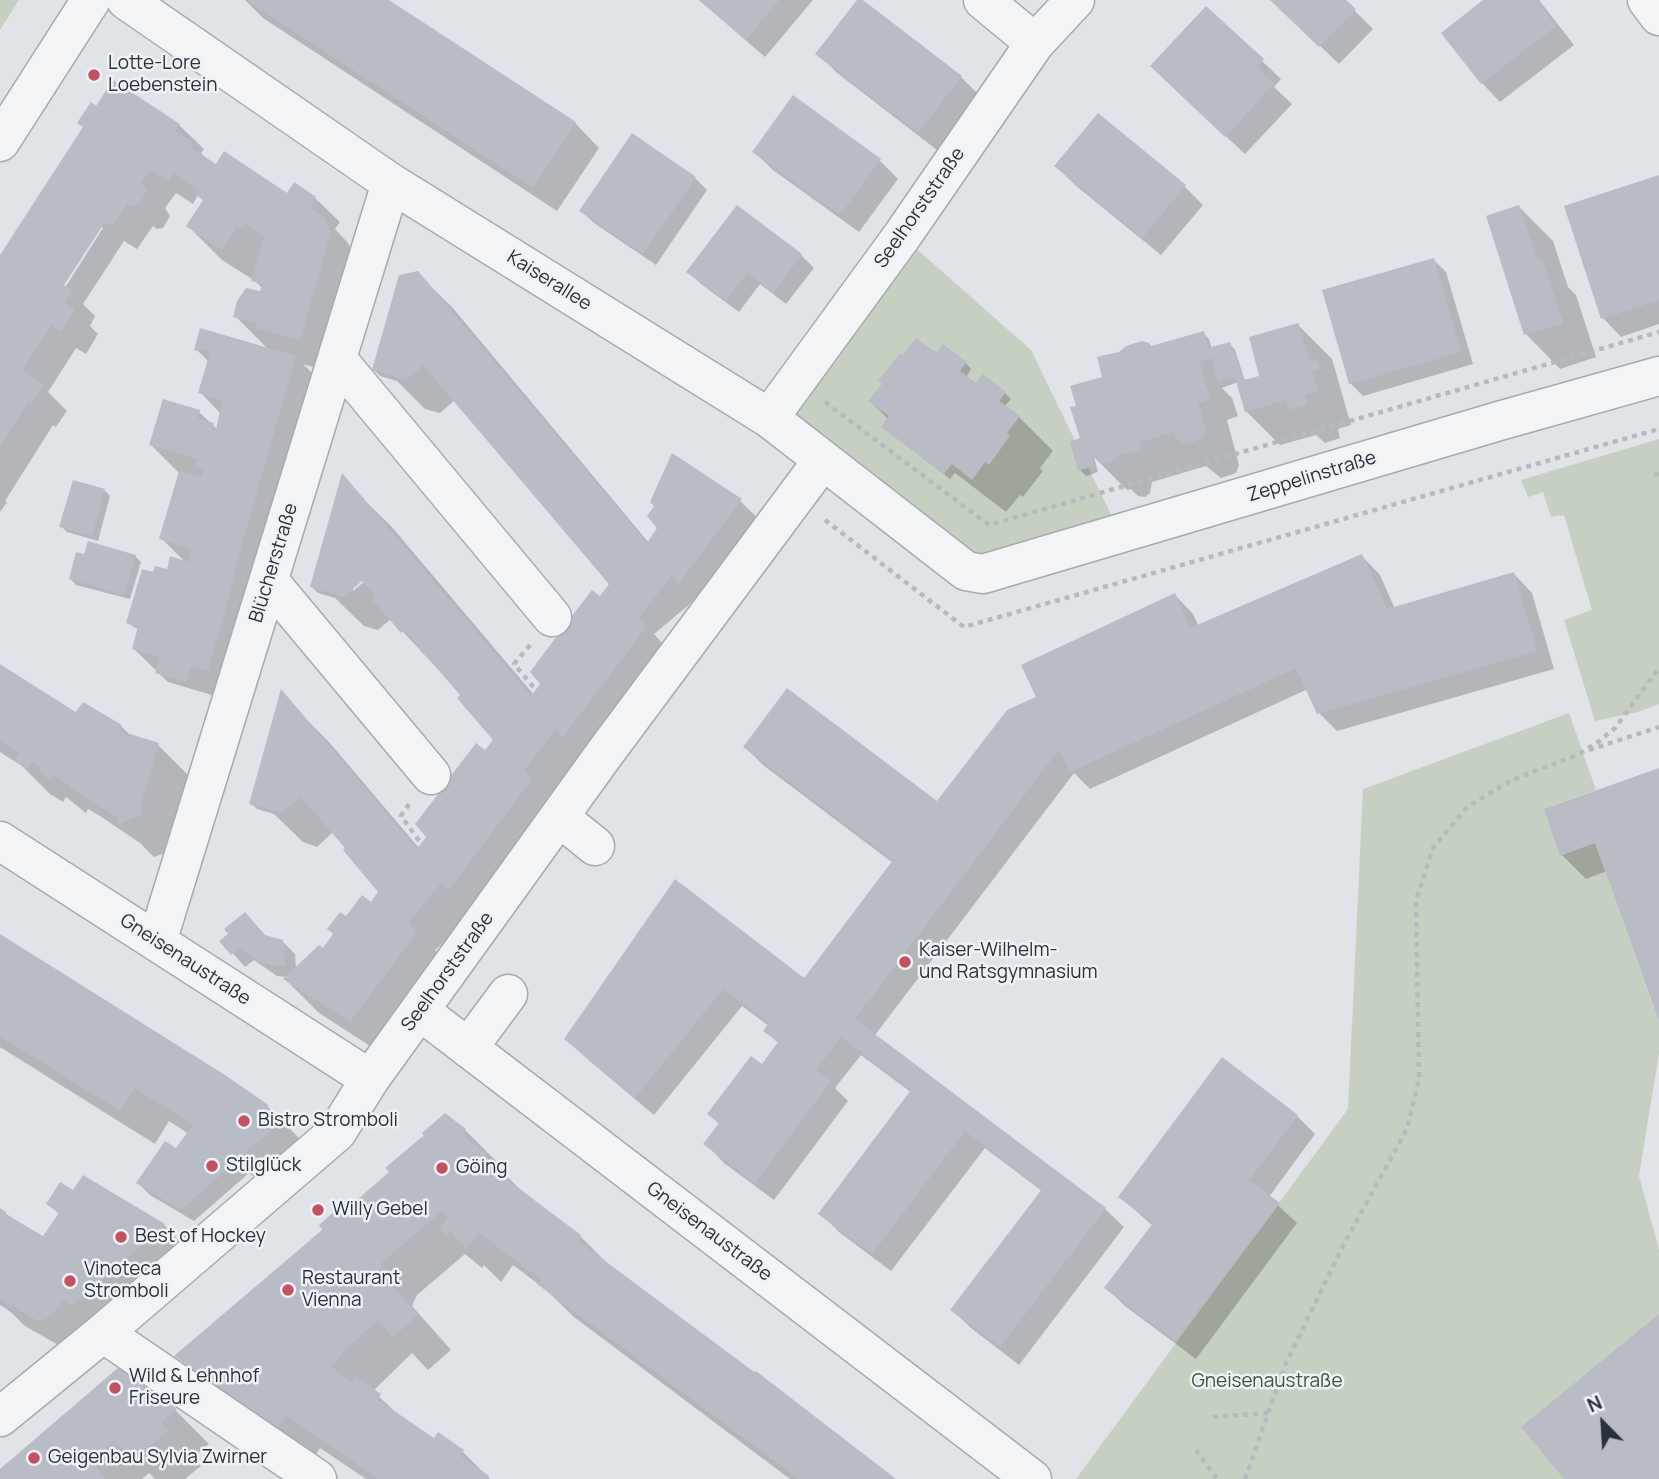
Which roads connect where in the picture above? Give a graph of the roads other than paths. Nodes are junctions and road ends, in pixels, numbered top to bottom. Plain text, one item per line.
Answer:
1 (91, 0) edge
2 (126, 0) edge
3 (983, 0) edge
4 (1075, 0) edge
5 (1647, 0) edge
6 (1659, 16) edge
7 (1035, 43) junction
8 (0, 142) edge
9 (391, 183) junction
10 (337, 359) junction
11 (1659, 376) edge
12 (769, 418) junction
13 (823, 460) junction
14 (966, 571) joint
15 (269, 581) junction
16 (552, 617) road end
17 (431, 775) dead end
18 (559, 817) junction
19 (0, 841) edge
20 (595, 846) dead end
21 (157, 942) junction
22 (509, 994) dead end
23 (420, 1011) junction
24 (468, 1048) junction
25 (370, 1079) junction
26 (103, 1333) junction
27 (9, 1397) edge
28 (317, 1479) edge
29 (1032, 1479) edge

1 - 8 street
2 - 9 street, Kaiserallee
3 - 7 street
4 - 7 street, Seelhorststraße
5 - 6 street
7 - 12 street, Seelhorststraße
9 - 10 street, Blücherstraße
9 - 12 street, Kaiserallee
10 - 15 street, Blücherstraße
10 - 16 street
11 - 14 street, Zeppelinstraße
12 - 13 street, Kaiserallee
13 - 14 street, Kaiserallee
13 - 18 street, Seelhorststraße
15 - 17 street
15 - 21 street, Blücherstraße
18 - 20 street
18 - 23 street, Seelhorststraße
19 - 21 street, Gneisenaustraße
21 - 25 street, Gneisenaustraße
22 - 24 street
23 - 24 street, Gneisenaustraße
23 - 25 street, Seelhorststraße
24 - 29 street, Gneisenaustraße
25 - 26 street, Seelhorststraße
26 - 27 street, Seelhorststraße
26 - 28 street

